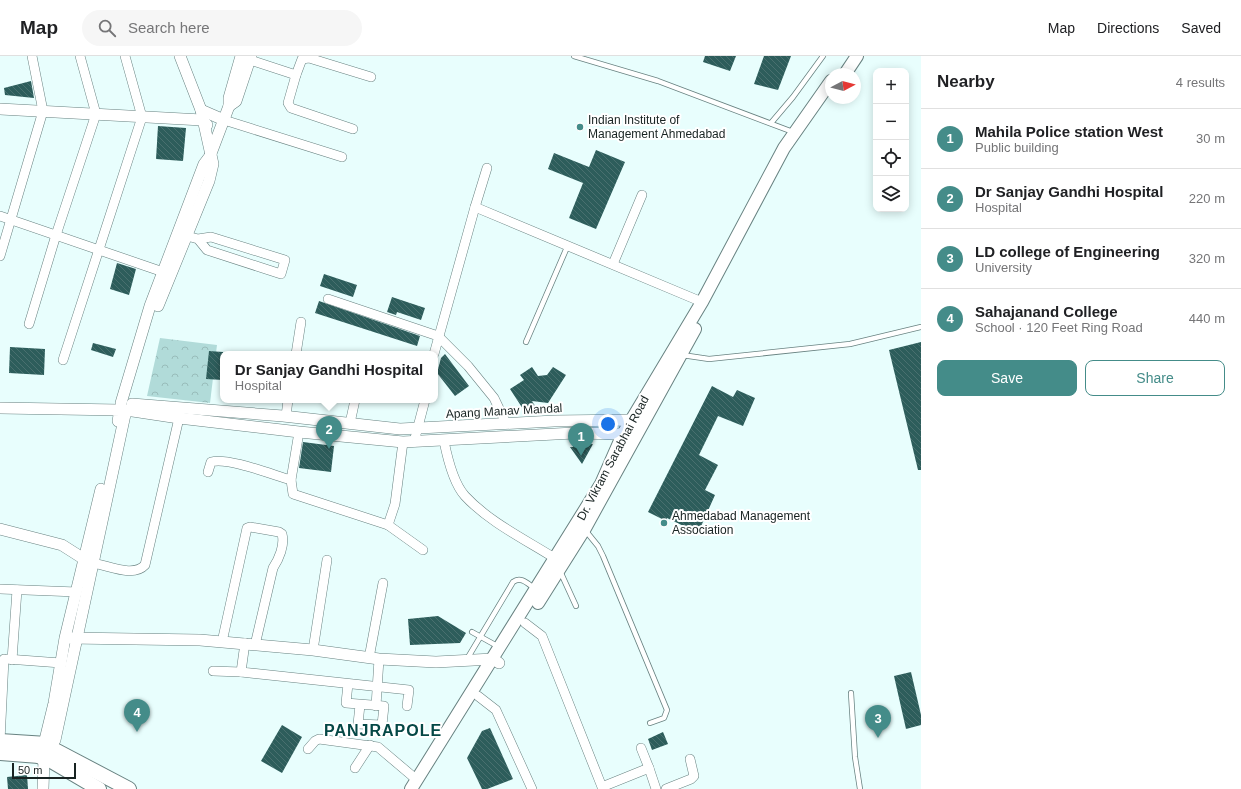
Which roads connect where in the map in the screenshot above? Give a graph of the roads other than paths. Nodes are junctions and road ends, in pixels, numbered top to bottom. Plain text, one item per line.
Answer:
1 (32, 56) edge
2 (80, 56) edge
3 (125, 56) edge
4 (180, 56) edge
5 (574, 56) edge
6 (823, 56) edge
7 (849, 56) edge
8 (858, 56) edge
9 (246, 57) edge
10 (840, 68) edge
11 (849, 68) edge
12 (296, 75) junction
13 (371, 77) dead end
14 (825, 91) edge
15 (825, 100) edge
16 (0, 109) edge
17 (43, 111) junction
18 (96, 114) junction
19 (202, 115) junction
20 (142, 117) junction
21 (224, 120) junction
22 (771, 124) junction
23 (353, 129) dead end
24 (798, 134) junction
25 (218, 137) junction
26 (210, 156) junction
27 (342, 157) dead end
28 (487, 168) dead end
29 (642, 195) dead end
30 (475, 207) junction
31 (0, 216) edge
32 (12, 220) junction
33 (56, 235) junction
34 (187, 236) junction
35 (198, 240) junction
36 (568, 245) junction
37 (100, 250) junction
38 (0, 256) edge
39 (614, 264) junction
40 (166, 273) junction
41 (328, 299) dead end
42 (702, 302) junction
43 (301, 322) dead end
44 (29, 324) dead end
45 (921, 327) edge
46 (438, 336) junction
47 (526, 342) dead end
48 (296, 351) edge
49 (435, 351) edge
50 (676, 354) junction
51 (63, 360) dead end
52 (0, 401) edge
53 (287, 403) edge
54 (354, 403) edge
55 (424, 403) edge
56 (124, 406) junction
57 (0, 408) edge
58 (285, 416) junction
59 (179, 418) junction
60 (632, 420) junction
61 (350, 423) junction
62 (506, 423) junction
63 (642, 426) junction
64 (419, 429) junction
65 (282, 430) junction
66 (299, 432) junction
67 (623, 434) junction
68 (635, 440) junction
69 (444, 441) junction
70 (409, 442) junction
71 (208, 472) dead end
72 (290, 480) junction
73 (388, 526) junction
74 (0, 529) edge
75 (584, 530) junction
76 (423, 550) dead end
77 (327, 560) dead end
78 (88, 561) junction
79 (558, 564) junction
80 (383, 583) dead end
81 (0, 590) edge
82 (17, 590) junction
83 (537, 590) junction
84 (77, 592) junction
85 (576, 606) dead end
86 (525, 623) junction
87 (472, 632) dead end
88 (480, 636) junction
89 (71, 638) junction
90 (222, 642) junction
91 (250, 644) junction
92 (501, 647) junction
93 (313, 650) junction
94 (374, 658) junction
95 (5, 659) edge
96 (466, 660) junction
97 (496, 661) junction
98 (61, 663) junction
99 (214, 671) dead end
100 (241, 672) junction
101 (348, 684) junction
102 (377, 687) junction
103 (851, 693) dead end
104 (478, 696) junction
105 (360, 704) junction
106 (376, 706) junction
107 (407, 706) dead end
108 (650, 723) dead end
109 (0, 741) edge
110 (370, 745) junction
111 (641, 748) dead end
112 (308, 749) dead end
113 (46, 751) junction
114 (0, 753) edge
115 (690, 759) dead end
116 (355, 768) dead end
117 (649, 768) junction
118 (416, 786) edge
119 (43, 789) edge
120 (99, 789) edge
121 (129, 789) edge
122 (532, 789) edge
123 (656, 789) edge
124 (666, 789) edge
125 (860, 789) edge

1 - 17 street
2 - 18 street
3 - 20 street
4 - 19 street
5 - 22 lane
6 - 22 lane
7 - 10 main road
8 - 11 main road
9 - 12 street
9 - 21 street
12 - 13 street
12 - 23 street
14 - 24 main road, Dr. Vikram Sarabhai Road
15 - 24 main road, Dr. Vikram Sarabhai Road
16 - 17 street
17 - 18 street
17 - 32 street
18 - 20 street
18 - 33 street
19 - 20 street
19 - 21 street
19 - 25 street
19 - 26 street
20 - 37 street
21 - 25 street
21 - 27 street
22 - 24 lane
24 - 42 main road, Dr. Vikram Sarabhai Road
24 - 50 main road, Dr. Vikram Sarabhai Road
25 - 26 street
26 - 34 street
26 - 40 street
28 - 30 street
29 - 39 street
30 - 36 street
30 - 46 street
31 - 32 street
32 - 33 street
32 - 38 street
33 - 37 street
33 - 44 street
34 - 35 street
34 - 40 street
35 - 35 street
36 - 39 street
36 - 47 lane
37 - 40 street
37 - 51 street
39 - 42 street
40 - 56 street
41 - 46 street
42 - 50 main road, Dr. Vikram Sarabhai Road
43 - 48 street
45 - 50 lane
46 - 49 street
46 - 62 street
50 - 60 main road, Dr. Vikram Sarabhai Road
50 - 63 main road, Dr. Vikram Sarabhai Road
52 - 56 street, Apang Manav Mandal
53 - 58 street
54 - 61 street
55 - 64 street
56 - 57 street
56 - 58 street, Apang Manav Mandal
56 - 59 street
56 - 78 street
58 - 61 street, Apang Manav Mandal
58 - 65 street
59 - 65 street
59 - 78 street
60 - 62 street, Apang Manav Mandal
60 - 63 street
60 - 67 main road, Dr. Vikram Sarabhai Road
61 - 64 street, Apang Manav Mandal
62 - 64 street, Apang Manav Mandal
63 - 68 main road, Dr. Vikram Sarabhai Road
64 - 70 street
65 - 66 street
66 - 70 street
66 - 72 street
67 - 68 street
67 - 69 street
67 - 79 main road, Dr. Vikram Sarabhai Road
68 - 75 main road, Dr. Vikram Sarabhai Road
69 - 70 street
69 - 79 street
70 - 73 street
71 - 72 street
72 - 73 street
73 - 76 street
74 - 78 street
75 - 79 main road, Dr. Vikram Sarabhai Road
75 - 108 lane
77 - 93 street
78 - 84 street
78 - 89 street
79 - 83 main road, Dr. Vikram Sarabhai Road
79 - 85 lane
79 - 86 main road, Dr. Vikram Sarabhai Road
80 - 94 street
81 - 82 street
82 - 84 street
82 - 95 street
83 - 88 lane
83 - 92 main road, Dr. Vikram Sarabhai Road
84 - 89 street
86 - 97 main road, Dr. Vikram Sarabhai Road
86 - 117 street
87 - 88 lane
88 - 92 lane
88 - 96 lane
89 - 90 street
89 - 98 street
89 - 113 street
90 - 91 street
90 - 91 street
91 - 93 street
91 - 100 street
92 - 97 main road, Dr. Vikram Sarabhai Road
93 - 94 street
94 - 96 street
94 - 102 street
95 - 98 street
95 - 109 street
96 - 97 street
97 - 104 main road, Dr. Vikram Sarabhai Road
97 - 118 main road, Dr. Vikram Sarabhai Road
98 - 113 street
99 - 100 street
100 - 101 street
101 - 102 street
101 - 105 street
102 - 106 street
102 - 107 street
103 - 125 lane
104 - 118 main road, Dr. Vikram Sarabhai Road
104 - 122 street
105 - 106 street
105 - 106 street
109 - 113 main road
110 - 112 street
110 - 116 street
110 - 118 street
111 - 117 street
113 - 114 main road
113 - 119 street
113 - 120 main road
113 - 121 main road
115 - 124 street
117 - 123 street

